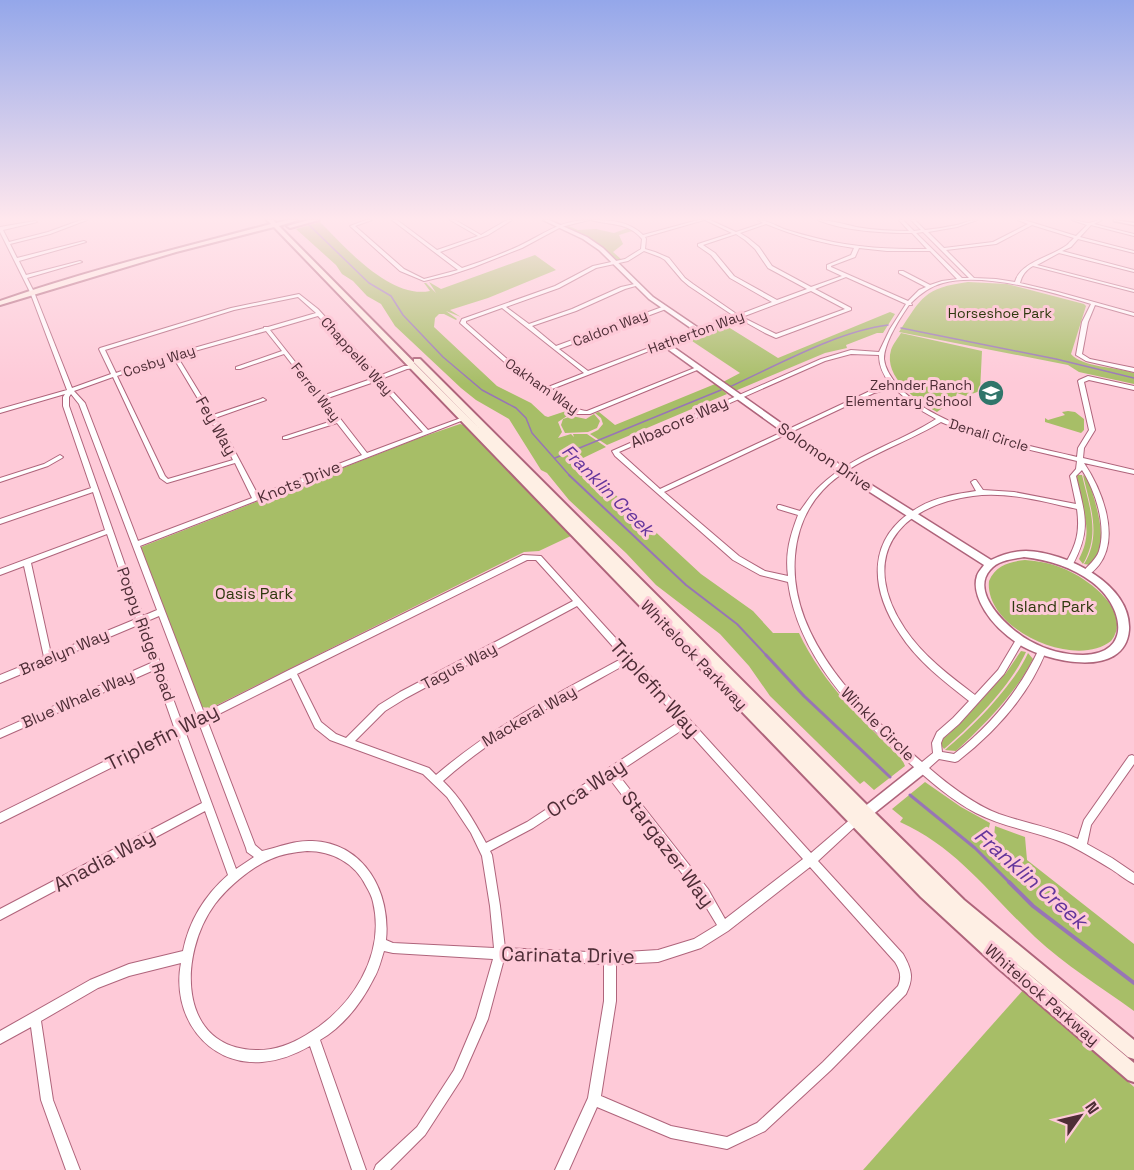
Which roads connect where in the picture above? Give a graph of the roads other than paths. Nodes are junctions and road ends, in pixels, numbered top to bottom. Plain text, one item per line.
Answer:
1 (34, 275) edge
2 (98, 275) edge
3 (328, 275) edge
4 (411, 275) edge
5 (445, 275) edge
6 (580, 275) edge
7 (628, 275) edge
8 (681, 275) edge
9 (730, 275) edge
10 (785, 275) edge
11 (906, 275) edge
12 (956, 275) edge
13 (969, 275) edge
14 (1021, 275) edge
15 (1072, 275) edge
16 (845, 276) joint
17 (25, 277) joint
18 (960, 279) junction
19 (973, 279) junction
20 (637, 284) junction
21 (1017, 284) junction
22 (928, 286) junction
23 (812, 289) junction
24 (1134, 291) edge
25 (28, 293) junction
26 (0, 298) edge
27 (776, 302) junction
28 (0, 303) edge
29 (910, 304) junction
30 (1093, 304) junction
31 (504, 307) junction
32 (664, 308) junction
33 (320, 314) junction
34 (1134, 315) edge
35 (740, 316) junction
36 (528, 326) junction
37 (266, 328) junction
38 (700, 331) junction
39 (664, 344) junction
40 (556, 348) junction
41 (285, 352) junction
42 (882, 354) junction
43 (174, 355) junction
44 (417, 366) junction
45 (238, 368) dead end
46 (699, 368) junction
47 (1134, 370) edge
48 (587, 373) junction
49 (114, 376) junction
50 (377, 379) junction
51 (895, 386) junction
52 (1134, 388) edge
53 (548, 389) junction
54 (70, 390) junction
55 (736, 396) junction
56 (320, 399) junction
57 (263, 400) dead end
58 (0, 411) edge
59 (212, 417) junction
60 (463, 418) junction
61 (941, 420) junction
62 (338, 421) junction
63 (426, 432) junction
64 (787, 432) junction
65 (285, 438) dead end
66 (366, 456) junction
67 (60, 457) dead end
68 (1080, 461) junction
69 (236, 462) junction
70 (843, 471) junction
71 (1134, 472) edge
72 (0, 480) edge
73 (974, 482) dead end
74 (95, 489) junction
75 (659, 492) junction
76 (981, 493) junction
77 (256, 499) junction
78 (780, 507) dead end
79 (1079, 507) junction
80 (801, 514) junction
81 (910, 514) junction
82 (0, 522) edge
83 (109, 531) junction
84 (135, 545) junction
85 (27, 562) junction
86 (990, 564) junction
87 (1069, 564) junction
88 (0, 572) edge
89 (1086, 573) junction
90 (789, 579) junction
91 (578, 602) junction
92 (160, 612) junction
93 (140, 620) junction
94 (1132, 630) edge
95 (1020, 640) junction
96 (1042, 651) junction
97 (48, 659) junction
98 (628, 659) junction
99 (156, 665) junction
100 (292, 672) junction
101 (0, 679) edge
102 (975, 700) junction
103 (200, 717) junction
104 (685, 723) junction
105 (179, 727) junction
106 (0, 734) edge
107 (348, 742) junction
108 (938, 755) junction
109 (1132, 759) dead end
110 (922, 768) junction
111 (610, 772) junction
112 (436, 781) junction
113 (207, 805) junction
114 (860, 817) junction
115 (0, 818) edge
116 (1082, 845) junction
117 (484, 849) junction
118 (268, 855) junction
119 (811, 860) junction
120 (234, 877) junction
121 (1134, 879) edge
122 (0, 915) edge
123 (724, 927) junction
124 (380, 944) junction
125 (500, 954) junction
126 (186, 956) junction
127 (610, 959) junction
128 (35, 1017) junction
129 (0, 1038) edge
130 (314, 1039) junction
131 (1134, 1051) edge
132 (1134, 1074) edge
133 (594, 1099) junction
134 (73, 1170) edge
135 (359, 1170) edge
136 (381, 1170) edge
137 (562, 1170) edge

1 - 17 street
2 - 25 main road
3 - 44 main road, Whitelock Parkway
4 - 5 street
6 - 31 street
7 - 20 street
8 - 35 street
9 - 27 street
10 - 23 street
11 - 22 street
12 - 18 street
13 - 19 street
14 - 21 street
15 - 24 street
16 - 23 street, Hatherton Way
16 - 29 street
17 - 25 street, Poppy Ridge Road
18 - 19 street
18 - 22 street
19 - 21 street
20 - 32 street
20 - 36 street
21 - 30 street
22 - 29 street
23 - 27 street, Hatherton Way
23 - 35 street
25 - 26 main road
25 - 28 main road
25 - 54 street, Poppy Ridge Road
27 - 35 street, Hatherton Way
29 - 42 street
30 - 34 street
30 - 47 street
31 - 36 street
31 - 53 street, Oakham Way
32 - 38 street
32 - 40 street, Caldon Way
33 - 37 street, Cosby Way
33 - 49 street, Chappelle Way
33 - 50 street, Chappelle Way
35 - 38 street, Hatherton Way
36 - 40 street
37 - 41 street, Ferrel Way
37 - 43 street, Cosby Way
38 - 39 street, Hatherton Way
39 - 46 street, Solomon Drive
39 - 48 street, Hatherton Way
40 - 48 street
41 - 45 street
41 - 56 street, Ferrel Way
42 - 51 street, Denali Circle
42 - 55 street, Albacore Way
43 - 49 street, Cosby Way
43 - 59 street, Fey Way
44 - 50 street
44 - 60 main road, Whitelock Parkway
44 - 114 main road, Whitelock Parkway
46 - 53 street, Oakham Way
46 - 55 street, Solomon Drive
48 - 53 street, Hatherton Way
49 - 54 street, Cosby Way
49 - 69 street
50 - 56 street
50 - 63 street, Chappelle Way
51 - 61 street, Denali Circle
51 - 64 street
52 - 68 street
54 - 58 street, Cosby Way
54 - 74 street, Poppy Ridge Road
54 - 84 street, Poppy Ridge Road
55 - 64 street, Solomon Drive
55 - 75 street, Albacore Way
56 - 62 street, Ferrel Way
57 - 59 street
59 - 69 street, Fey Way
60 - 63 street, Knots Drive
60 - 114 main road, Whitelock Parkway
61 - 68 street, Denali Circle
61 - 70 street, Winkle Circle
62 - 65 street
62 - 66 street, Ferrel Way
63 - 66 street, Knots Drive
64 - 70 street, Solomon Drive
64 - 75 street
66 - 77 street, Knots Drive
67 - 72 street
68 - 71 street, Denali Circle
68 - 79 street
68 - 89 street
69 - 77 street, Fey Way
70 - 80 street, Winkle Circle
70 - 81 street, Solomon Drive
73 - 76 street
74 - 82 street
74 - 83 street, Poppy Ridge Road
75 - 90 street, Albacore Way
76 - 79 street
76 - 81 street
77 - 84 street, Knots Drive
78 - 80 street
79 - 87 street
80 - 90 street, Winkle Circle
81 - 86 street, Solomon Drive
81 - 102 street
83 - 85 street
83 - 93 street, Poppy Ridge Road
84 - 92 street, Poppy Ridge Road
85 - 88 street
85 - 97 street
86 - 87 street
86 - 95 street
87 - 89 street
89 - 94 street
90 - 110 street, Winkle Circle
91 - 98 street, Triplefin Way
91 - 100 street, Triplefin Way
91 - 107 street, Tagus Way
92 - 93 street, Braelyn Way
92 - 103 street, Poppy Ridge Road
93 - 97 street, Braelyn Way
93 - 99 street, Poppy Ridge Road
94 - 96 street
95 - 96 street
95 - 102 street
96 - 108 street
97 - 101 street, Braelyn Way
98 - 104 street, Triplefin Way
98 - 112 street, Mackeral Way
99 - 105 street, Poppy Ridge Road
99 - 106 street, Blue Whale Way
100 - 103 street, Triplefin Way
100 - 107 street
102 - 108 street
103 - 105 street, Triplefin Way
103 - 118 street, Poppy Ridge Road
104 - 111 street, Orca Way
104 - 119 street, Triplefin Way
105 - 113 street, Poppy Ridge Road
105 - 115 street, Triplefin Way
107 - 112 street
108 - 110 street
109 - 116 street
110 - 114 street
110 - 116 street, Winkle Circle
111 - 117 street, Orca Way
111 - 123 street, Stargazer Way
112 - 117 street
113 - 120 street, Poppy Ridge Road
113 - 122 street, Anadia Way
114 - 119 street, Carinata Drive
114 - 131 main road, Whitelock Parkway
114 - 132 main road, Whitelock Parkway
116 - 121 street, Winkle Circle
117 - 125 street
118 - 120 street
118 - 124 street
119 - 123 street, Carinata Drive
119 - 133 street, Triplefin Way
120 - 126 street
123 - 127 street, Carinata Drive
124 - 125 street, Carinata Drive
124 - 130 street
125 - 127 street, Carinata Drive
125 - 136 street
126 - 128 street
126 - 130 street
127 - 133 street
128 - 129 street
128 - 134 street
130 - 135 street
133 - 137 street

